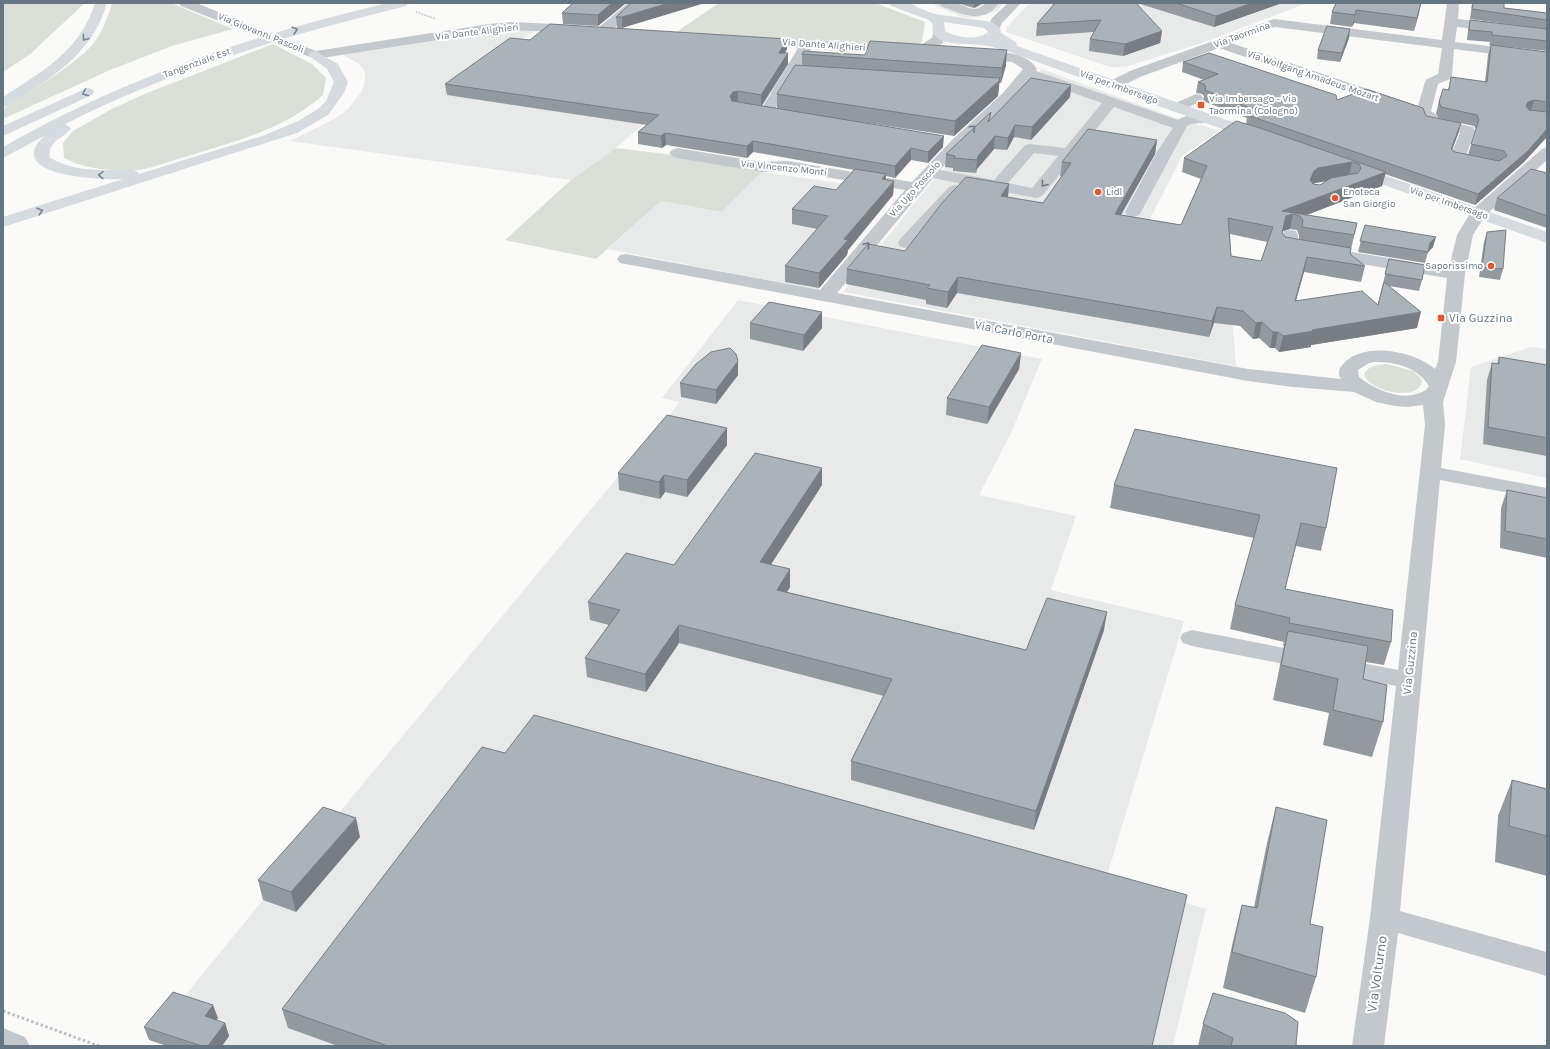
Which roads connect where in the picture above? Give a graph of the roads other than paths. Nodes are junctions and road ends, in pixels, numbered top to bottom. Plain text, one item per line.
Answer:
1 (101, 3) edge
2 (184, 3) edge
3 (361, 3) edge
4 (402, 3) edge
5 (635, 3) edge
6 (894, 3) edge
7 (902, 3) edge
8 (945, 3) edge
9 (993, 3) edge
10 (1015, 3) edge
11 (1453, 3) edge
12 (918, 12) junction
13 (1451, 22) junction
14 (937, 26) junction
15 (996, 26) junction
16 (603, 31) junction
17 (622, 32) edge
18 (1547, 34) edge
19 (745, 40) edge
20 (960, 40) junction
21 (978, 40) junction
22 (1218, 43) junction
23 (807, 44) junction
24 (1448, 45) junction
25 (928, 47) junction
26 (237, 48) junction
27 (308, 52) junction
28 (950, 54) junction
29 (1547, 57) edge
30 (132, 73) dead end
31 (1029, 73) junction
32 (791, 74) junction
33 (1135, 74) junction
34 (806, 75) edge
35 (1100, 76) junction
36 (1115, 84) junction
37 (99, 86) dead end
38 (993, 88) edge
39 (1014, 89) junction
40 (1139, 94) junction
41 (1196, 98) dead end
42 (1110, 101) junction
43 (3, 103) edge
44 (1178, 107) junction
45 (1144, 113) junction
46 (1426, 114) junction
47 (782, 115) edge
48 (1207, 119) junction
49 (1179, 125) junction
50 (3, 132) edge
51 (1083, 135) junction
52 (1098, 138) edge
53 (942, 140) edge
54 (958, 143) junction
55 (1150, 147) edge
56 (1166, 150) junction
57 (1547, 152) edge
58 (3, 153) edge
59 (677, 153) dead end
60 (1068, 153) junction
61 (1342, 165) edge
62 (182, 166) junction
63 (1495, 166) edge
64 (930, 173) junction
65 (966, 179) junction
66 (998, 185) junction
67 (916, 187) junction
68 (1133, 212) dead end
69 (1478, 213) junction
70 (3, 222) edge
71 (1290, 235) dead end
72 (1547, 238) edge
73 (906, 243) dead end
74 (626, 260) dead end
75 (1456, 274) junction
76 (824, 296) junction
77 (1449, 347) junction
78 (1410, 362) junction
79 (1351, 367) junction
80 (1269, 378) junction
81 (1357, 386) junction
82 (1437, 388) junction
83 (1413, 401) junction
84 (1435, 425) junction
85 (1430, 472) junction
86 (1547, 494) edge
87 (1192, 638) dead end
88 (1409, 680) junction
89 (1385, 910) junction
90 (1547, 964) edge
91 (3, 1041) edge
92 (14, 1046) edge
93 (1368, 1046) edge

1 -> 43 main road
2 - 27 street, Via Giovanni Pascoli
3 - 30 main road, Tangenziale Est
26 -> 4 main road, Tangenziale Est
5 - 16 street
6 - 12 main road, Via per Imbersago
7 - 12 main road
8 - 9 street
10 - 15 street
11 - 13 street
12 - 14 main road, Via per Imbersago
13 - 18 street
13 - 24 street
14 - 15 main road, Via per Imbersago
14 - 20 main road, Via per Imbersago
14 - 25 street
15 - 21 main road, Via per Imbersago
15 - 35 main road, Via per Imbersago
16 - 17 street, Via Dante Alighieri
16 - 27 street, Via Dante Alighieri
19 - 23 street, Via Dante Alighieri
20 - 21 main road, Via per Imbersago
20 - 28 street
21 - 36 main road, Via per Imbersago
22 - 24 street, Via Taormina
22 - 33 street, Via Taormina
22 - 46 street, Via Wolfgang Amadeus Mozart
23 - 25 street, Via Dante Alighieri
23 - 32 street
24 - 29 street, Via Taormina
24 - 46 street
25 - 28 street
26 - 58 main road, Tangenziale Est
62 -> 26 main road
27 - 62 main road
28 - 31 street
31 - 39 street
31 - 42 street
32 - 34 street
32 - 47 street
33 - 35 street, Via Taormina
33 - 36 street, Via Taormina
35 - 36 main road, Via per Imbersago
36 - 40 main road, Via per Imbersago
36 - 44 main road, Via per Imbersago
37 -> 50 main road
38 - 39 street
54 -> 39 street, Via Ugo Foscolo
40 - 44 main road, Via per Imbersago
40 - 45 street
41 - 44 street
42 - 45 street
42 - 51 street
44 - 48 main road, Via per Imbersago
44 - 48 main road, Via per Imbersago
45 - 49 street
46 - 63 street
48 - 49 street
49 - 56 street
51 - 52 street
51 - 60 street
53 - 54 street
54 - 64 street, Via Ugo Foscolo
55 - 56 street
56 - 68 street
57 - 69 street, Via Guzzina
59 - 67 street, Via Vincenzo Monti
60 - 66 street
60 -> 66 street
61 - 69 main road, Via per Imbersago
70 -> 62 main road
64 - 65 street
64 - 67 street, Via Ugo Foscolo
65 - 66 street
65 - 73 street
76 -> 67 street, Via Ugo Foscolo
69 - 72 main road, Via per Imbersago
69 - 75 street, Via Guzzina
71 - 75 street
74 - 76 street, Via Carlo Porta
75 - 77 street, Via Guzzina
76 - 80 street, Via Carlo Porta
77 - 78 street
77 - 82 street, Via Guzzina
78 - 79 street, Via Carlo Porta
78 - 82 street
79 - 80 street, Via Carlo Porta
79 - 81 street
80 - 81 street, Via Carlo Porta
81 - 83 street
82 - 83 street
82 - 84 street, Via Guzzina
83 - 84 street
84 - 85 street, Via Guzzina
85 - 86 street
85 - 88 street, Via Guzzina
87 - 88 street
88 - 89 street, Via Guzzina
89 - 90 street
89 - 93 street, Via Volturno
91 - 92 street

